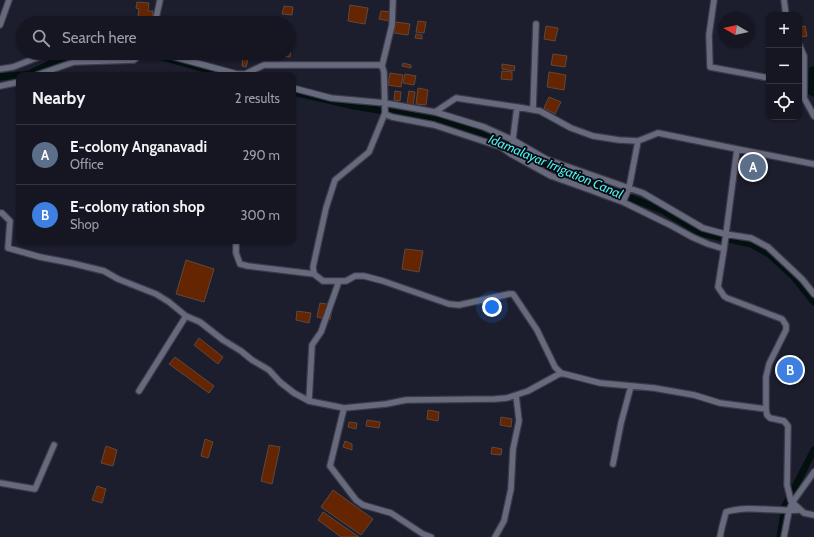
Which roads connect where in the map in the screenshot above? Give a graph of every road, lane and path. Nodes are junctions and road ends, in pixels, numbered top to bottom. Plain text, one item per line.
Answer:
1 (9, 0) edge
2 (160, 0) edge
3 (393, 0) edge
4 (714, 0) edge
5 (784, 0) edge
6 (786, 12) edge
7 (157, 16) edge
8 (536, 24) dead end
9 (0, 25) edge
10 (801, 48) edge
11 (31, 60) edge
12 (134, 60) edge
13 (186, 60) edge
14 (382, 66) junction
15 (0, 69) edge
16 (46, 72) edge
17 (230, 72) edge
18 (250, 72) edge
19 (766, 77) edge
20 (16, 83) edge
21 (802, 84) edge
22 (0, 86) edge
23 (296, 89) edge
24 (802, 98) edge
25 (385, 103) junction
26 (517, 107) junction
27 (533, 110) junction
28 (435, 112) junction
29 (385, 113) junction
30 (814, 116) edge
31 (512, 140) junction
32 (638, 141) junction
33 (737, 149) junction
34 (511, 154) junction
35 (814, 164) edge
36 (629, 188) junction
37 (623, 202) junction
38 (0, 213) edge
39 (725, 234) junction
40 (236, 244) edge
41 (724, 249) junction
42 (314, 274) junction
43 (339, 281) junction
44 (814, 294) edge
45 (186, 316) junction
46 (561, 373) junction
47 (631, 386) junction
48 (139, 391) dead end
49 (516, 395) junction
50 (309, 401) junction
51 (344, 408) junction
52 (766, 409) junction
53 (54, 445) dead end
54 (613, 464) dead end
55 (814, 472) edge
56 (0, 483) edge
57 (792, 502) junction
58 (800, 510) junction
59 (789, 511) junction
60 (814, 515) edge
61 (431, 537) edge
62 (495, 537) edge
63 (720, 537) edge
64 (784, 537) edge

1 - 9 street
2 - 7 street
3 - 14 street
4 - 19 street
5 - 6 street
8 - 27 street
10 - 21 street
11 - 15 street
12 - 16 street
13 - 17 street
14 - 18 street
14 - 25 street
20 - 22 street
23 - 25 street
24 - 30 street
25 - 28 street
25 - 29 street
26 - 27 street
26 - 28 street
26 - 31 street
27 - 32 street
28 - 31 street
29 - 34 street
29 - 42 street
31 - 34 street
31 - 36 street
32 - 33 street
32 - 36 street
33 - 35 street
33 - 39 street
34 - 37 street
36 - 37 street
36 - 39 street
37 - 41 street
38 - 45 street
39 - 41 street
39 - 44 street
40 - 42 street
41 - 52 street
42 - 43 street
43 - 46 street
43 - 50 street
45 - 48 street
45 - 50 street
46 - 47 street
46 - 49 street
47 - 52 street
47 - 54 street
49 - 51 street
49 - 62 street
50 - 51 street
51 - 61 street
52 - 57 street
53 - 56 street
55 - 57 street
57 - 58 street
57 - 59 street
58 - 59 street
58 - 60 street
59 - 63 street
59 - 64 street

